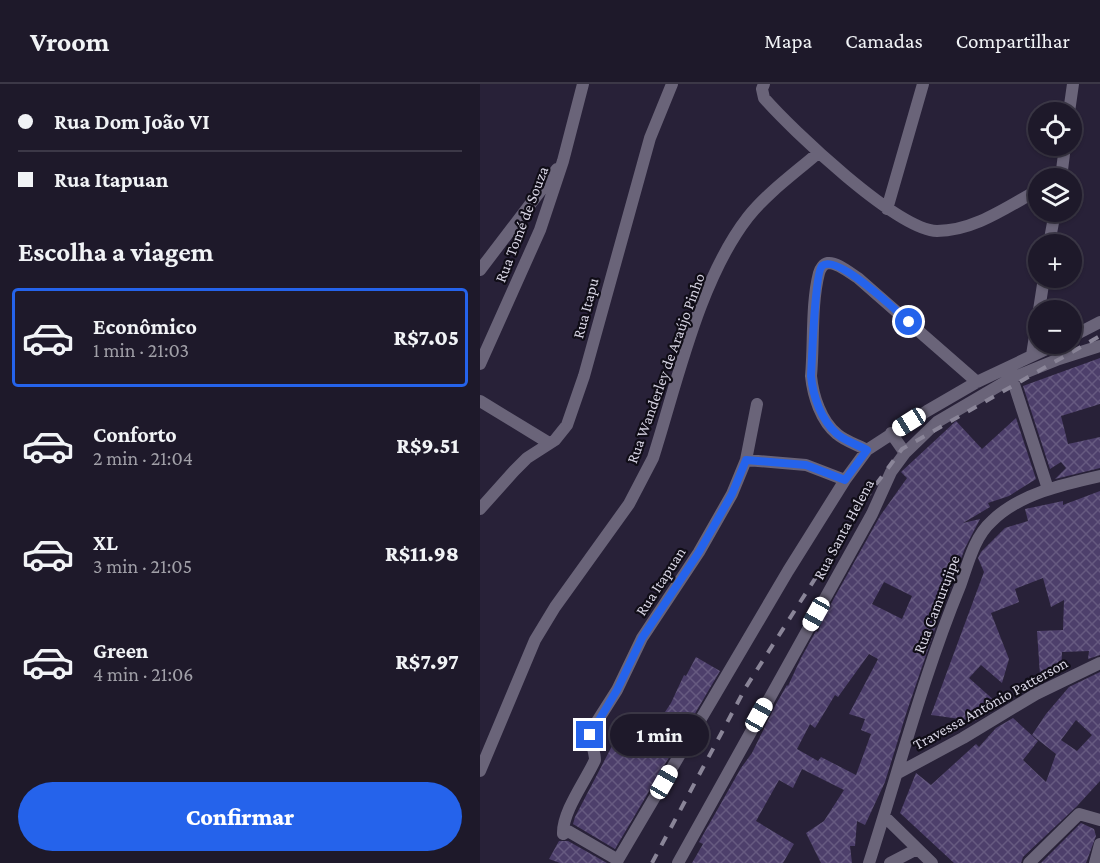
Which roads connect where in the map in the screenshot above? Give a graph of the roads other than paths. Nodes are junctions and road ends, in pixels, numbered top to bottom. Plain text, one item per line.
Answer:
1 (583, 84) edge
2 (672, 84) edge
3 (764, 84) edge
4 (923, 84) edge
5 (1073, 84) edge
6 (1070, 102) edge
7 (818, 153) junction
8 (563, 161) junction
9 (1028, 195) edge
10 (887, 209) junction
11 (480, 270) edge
12 (1100, 322) edge
13 (1082, 331) edge
14 (1100, 346) edge
15 (1032, 355) edge
16 (480, 364) edge
17 (1012, 378) junction
18 (976, 382) junction
19 (480, 401) edge
20 (757, 404) dead end
21 (891, 433) junction
22 (549, 443) junction
23 (867, 450) junction
24 (905, 453) junction
25 (746, 460) junction
26 (1100, 476) edge
27 (845, 480) junction
28 (1048, 489) junction
29 (480, 509) edge
30 (1100, 663) edge
31 (480, 770) edge
32 (897, 773) junction
33 (884, 816) junction
34 (1100, 820) edge
35 (1100, 844) edge
36 (916, 849) junction
37 (617, 861) edge
38 (678, 863) edge
39 (869, 863) edge
40 (890, 863) edge
41 (932, 863) edge
42 (1029, 863) edge
43 (1095, 863) edge

1 - 8 street, Rua Tomé de Souza
2 - 22 street, Rua Itapu
3 - 7 street
4 - 10 street
5 - 6 street
7 - 10 street
7 - 31 street, Rua Wanderley de Araújo Pinho
8 - 11 street
8 - 16 street, Rua Tomé de Souza
9 - 10 street
12 - 13 street
14 - 17 street, Rua Santa Helena
15 - 18 street
17 - 24 street, Rua Santa Helena
17 - 28 street
18 - 21 street
18 - 23 street
19 - 22 street
20 - 25 street, Rua Itapuan
21 - 23 street
21 - 24 street
22 - 29 street, Rua Itapu
23 - 27 street
24 - 38 street, Rua Santa Helena
25 - 27 street
25 - 37 street, Rua Itapuan
26 - 28 street, Rua Camurujipe
27 - 37 street
28 - 32 street, Rua Camurujipe
30 - 32 street, Travessa Antônio Patterson
32 - 33 street, Rua Camurujipe
33 - 36 street
33 - 39 street, Rua Camurujipe
34 - 42 street
35 - 43 street
36 - 40 street
36 - 41 street

